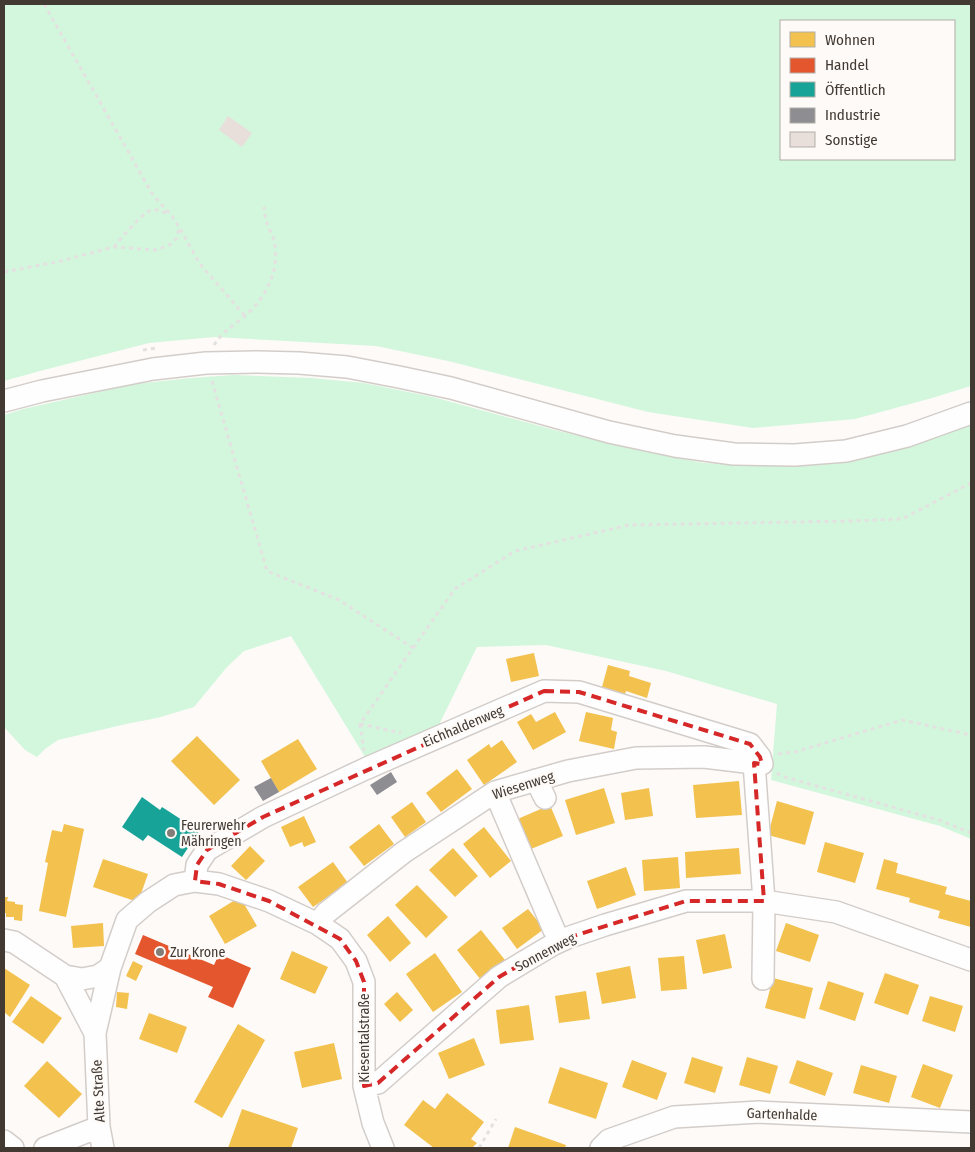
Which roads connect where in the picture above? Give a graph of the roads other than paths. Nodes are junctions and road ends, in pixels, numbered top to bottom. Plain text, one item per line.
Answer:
1 (4, 401) edge
2 (971, 413) edge
3 (758, 761) junction
4 (495, 792) junction
5 (195, 880) junction
6 (764, 901) junction
7 (318, 924) junction
8 (554, 930) dead end
9 (4, 940) edge
10 (971, 960) edge
11 (110, 968) junction
12 (65, 976) junction
13 (763, 979) dead end
14 (95, 1033) junction
15 (364, 1086) junction
16 (971, 1122) edge
17 (99, 1127) junction
18 (4, 1141) edge
19 (13, 1148) edge
20 (45, 1148) edge
21 (103, 1148) edge
22 (383, 1148) edge
23 (601, 1148) edge

1 - 2 street
3 - 4 street, Wiesenweg
3 - 5 street, Eichhaldenweg
3 - 6 street
4 - 7 street, Wiesenweg
4 - 8 street
5 - 7 street, Kiesentalstraße
5 - 11 street, Kiesentalstraße
6 - 10 street, Sonnenweg
6 - 13 street
6 - 15 street, Sonnenweg
7 - 15 street, Kiesentalstraße
9 - 12 street, Alte Straße
11 - 12 street
11 - 14 street, Alte Straße
12 - 14 street, Alte Straße
14 - 17 street, Alte Straße
15 - 22 street, Kiesentalstraße
16 - 23 street, Gartenhalde
17 - 20 street
17 - 21 street, Alte Straße
18 - 19 street

